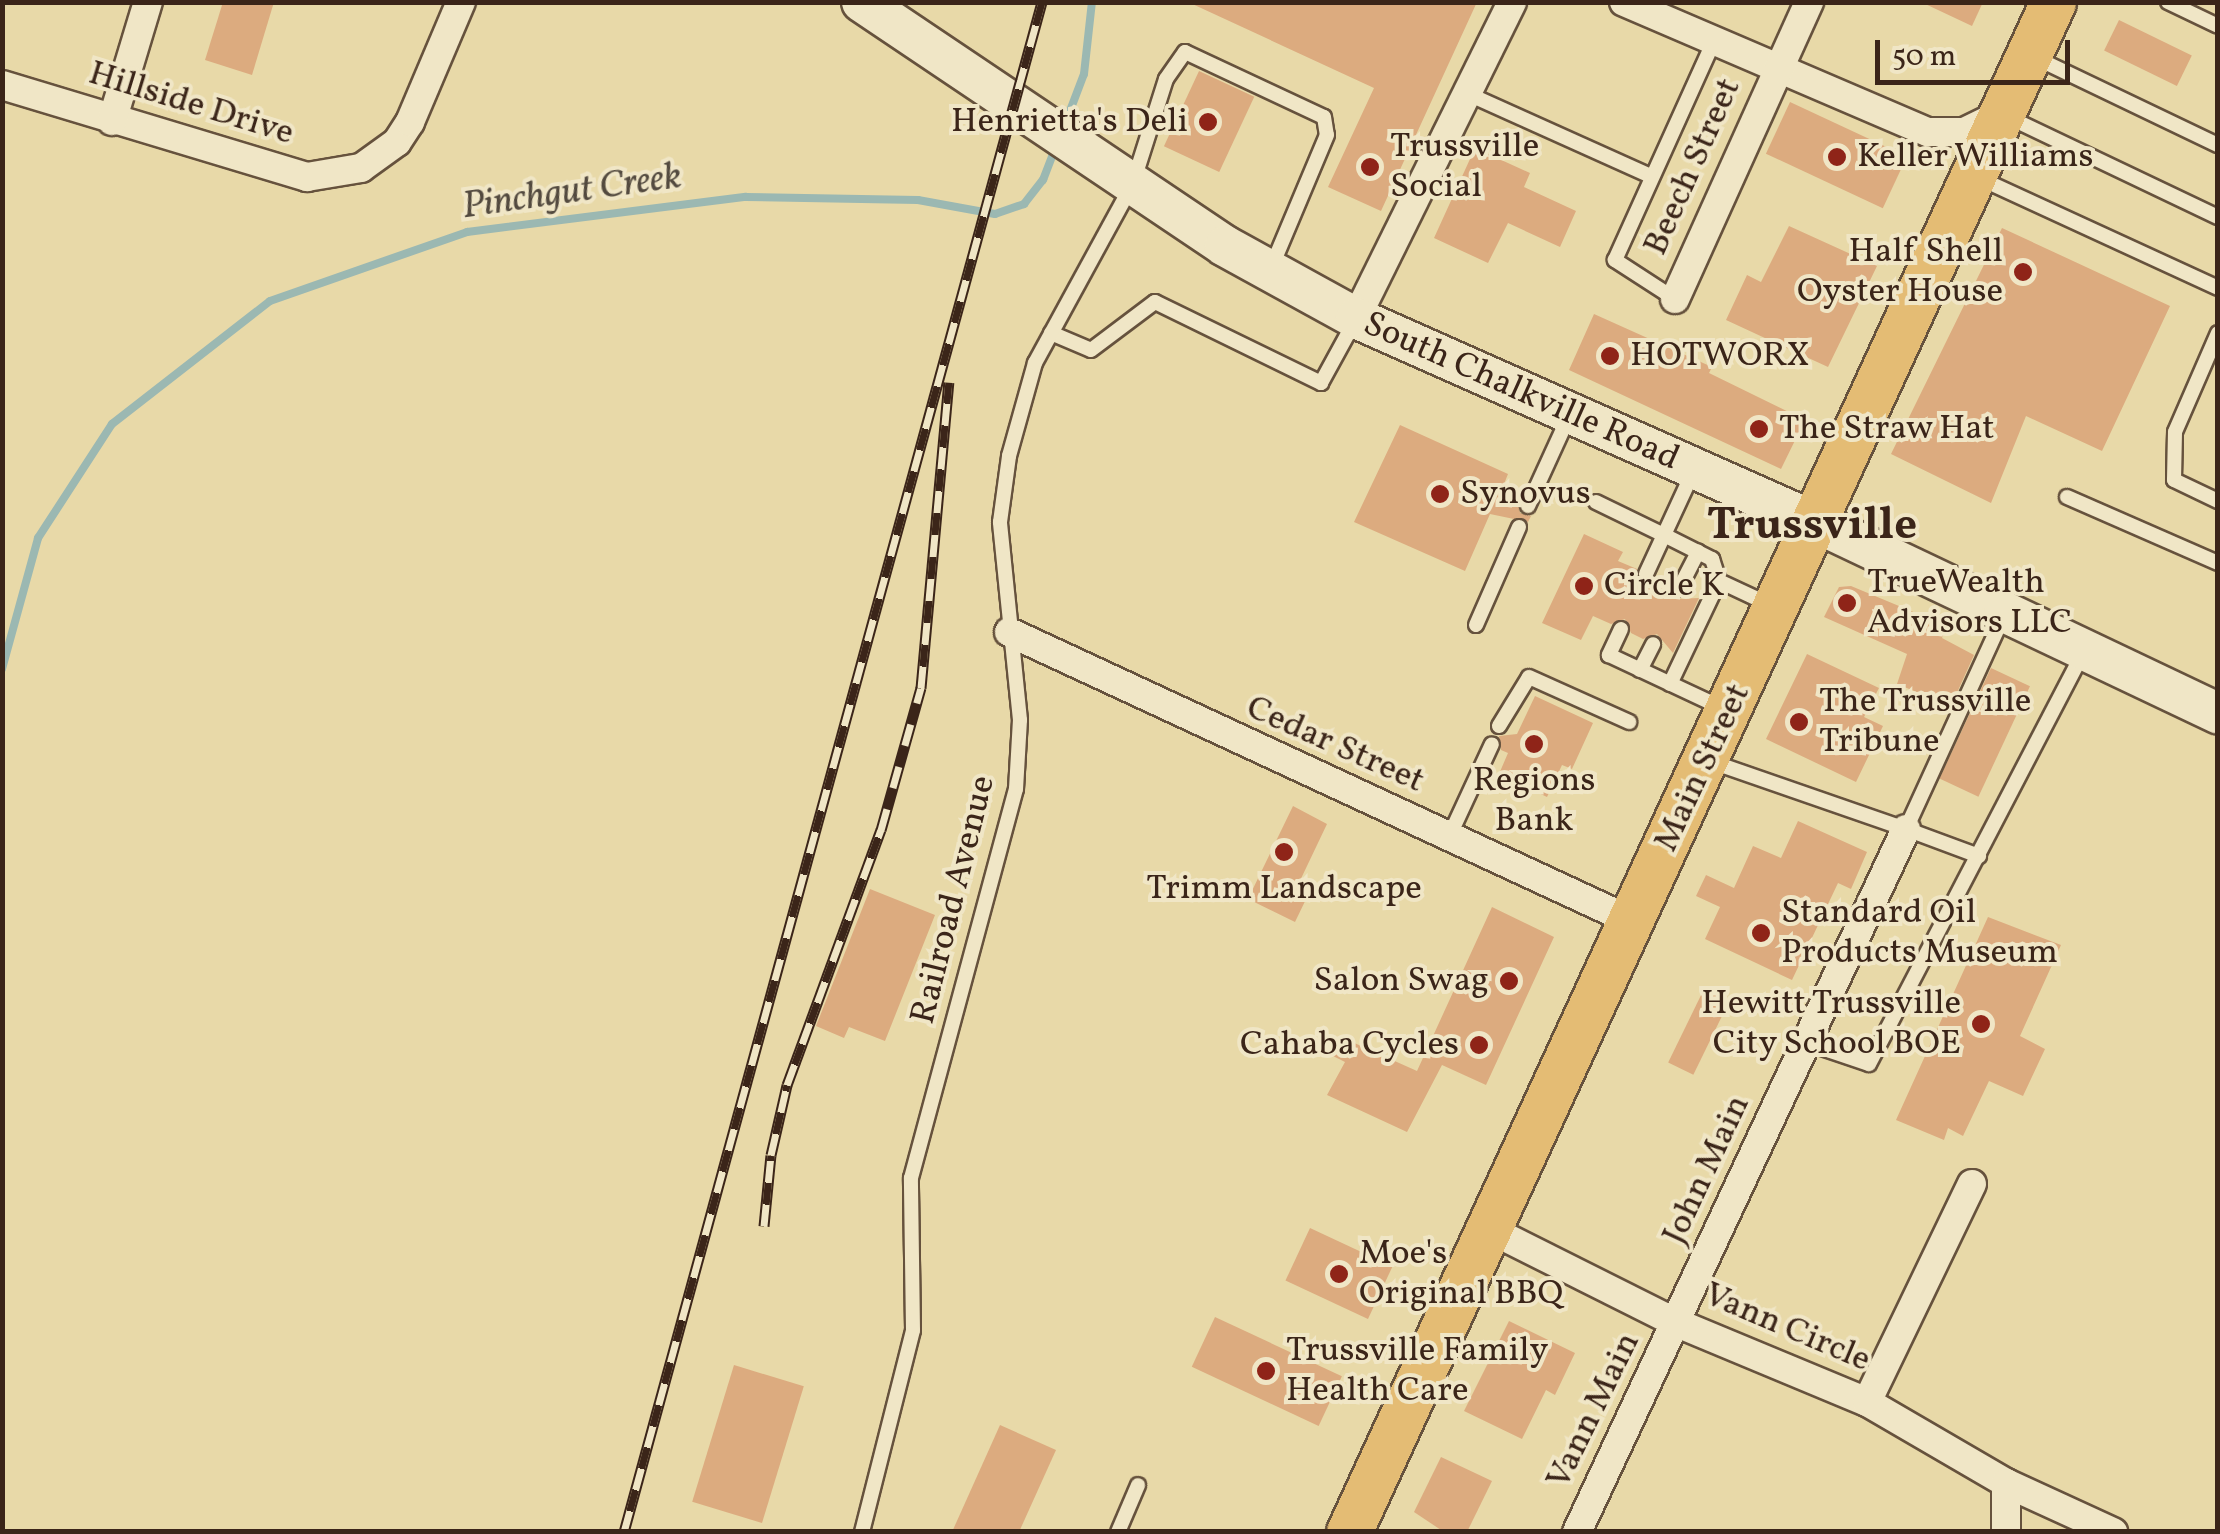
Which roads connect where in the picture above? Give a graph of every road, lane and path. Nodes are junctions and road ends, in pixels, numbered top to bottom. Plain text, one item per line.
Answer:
1 (148, 2) edge
2 (461, 2) edge
3 (862, 2) edge
4 (1512, 2) edge
5 (1624, 2) edge
6 (1808, 2) edge
7 (2053, 2) edge
8 (2168, 2) edge
9 (2218, 26) edge
10 (1712, 42) junction
11 (2029, 55) junction
12 (1779, 65) junction
13 (2, 84) edge
14 (1466, 93) junction
15 (2002, 114) junction
16 (112, 121) junction
17 (2216, 139) edge
18 (1651, 176) junction
19 (1973, 176) junction
20 (1134, 183) junction
21 (2218, 218) edge
22 (1270, 271) junction
23 (2218, 288) edge
24 (1675, 299) joint
25 (1356, 318) junction
26 (1051, 333) junction
27 (2218, 333) edge
28 (1570, 414) junction
29 (1694, 470) junction
30 (2067, 496) dead end
31 (2218, 501) edge
32 (1596, 502) dead end
33 (1528, 506) dead end
34 (1816, 523) junction
35 (1519, 527) dead end
36 (1664, 535) junction
37 (1698, 552) junction
38 (2218, 563) edge
39 (1646, 574) dead end
40 (1718, 580) junction
41 (1680, 589) dead end
42 (1777, 608) junction
43 (2005, 612) junction
44 (1476, 625) dead end
45 (1622, 629) dead end
46 (1009, 632) junction
47 (1653, 644) dead end
48 (2084, 650) junction
49 (1640, 670) junction
50 (1670, 684) junction
51 (1730, 712) junction
52 (2218, 713) edge
53 (1630, 722) dead end
54 (1499, 726) dead end
55 (1492, 744) dead end
56 (1706, 760) junction
57 (1906, 829) junction
58 (1449, 838) junction
59 (1980, 856) junction
60 (1632, 921) junction
61 (1807, 1043) junction
62 (1972, 1184) dead end
63 (1491, 1230) junction
64 (1677, 1324) junction
65 (1867, 1402) junction
66 (2006, 1483) junction
67 (1138, 1484) dead end
68 (862, 1532) edge
69 (1118, 1532) edge
70 (1349, 1532) edge
71 (1577, 1532) edge
72 (2006, 1532) edge
73 (2113, 1532) edge

1 - 16 street
2 - 16 street, Hillside Drive
3 - 20 main road, South Chalkville Road
4 - 14 street
5 - 10 street
6 - 12 street, Beech Street
7 - 11 main road, Main Street
8 - 9 lane
10 - 12 street
10 - 18 lane
11 - 15 main road, Main Street
11 - 17 lane
12 - 15 street
12 - 24 street, Beech Street
13 - 16 street, Hillside Drive
14 - 18 lane
14 - 25 street
15 - 19 main road, Main Street
15 - 21 lane
18 - 24 lane
19 - 23 lane
19 - 34 main road, Main Street
20 - 22 main road, South Chalkville Road
20 - 22 lane, Railroad Avenue
20 - 26 lane, Railroad Avenue
22 - 25 main road, South Chalkville Road
25 - 26 lane
25 - 28 main road, South Chalkville Road
26 - 46 lane, Railroad Avenue
27 - 31 lane
28 - 29 main road, South Chalkville Road
28 - 33 lane
29 - 34 main road, South Chalkville Road
29 - 36 lane
30 - 38 lane
32 - 36 lane
34 - 42 main road, Main Street
34 - 43 main road, South Chalkville Road
35 - 44 lane
36 - 37 lane
36 - 39 lane
37 - 40 lane
37 - 41 lane
40 - 42 lane
40 - 50 lane
42 - 51 main road, Main Street
43 - 48 main road, South Chalkville Road
43 - 57 lane
45 - 49 lane
46 - 58 street, Cedar Street
46 - 68 lane, Railroad Avenue
47 - 49 lane
48 - 52 main road, South Chalkville Road
48 - 59 lane
49 - 50 lane
50 - 51 lane
51 - 56 main road, Main Street
53 - 54 lane
55 - 58 lane
56 - 57 lane
56 - 60 main road, Main Street
57 - 59 lane
57 - 61 street, John Main
58 - 60 street, Cedar Street
59 - 61 lane
60 - 63 main road, Main Street
61 - 64 street, John Main
62 - 65 street
63 - 64 street, Vann Circle
63 - 70 main road, Main Street
64 - 65 street, Vann Circle
64 - 71 street, Vann Main
65 - 66 street, Vann Circle
66 - 72 street
66 - 73 street, Vann Circle
67 - 69 lane

